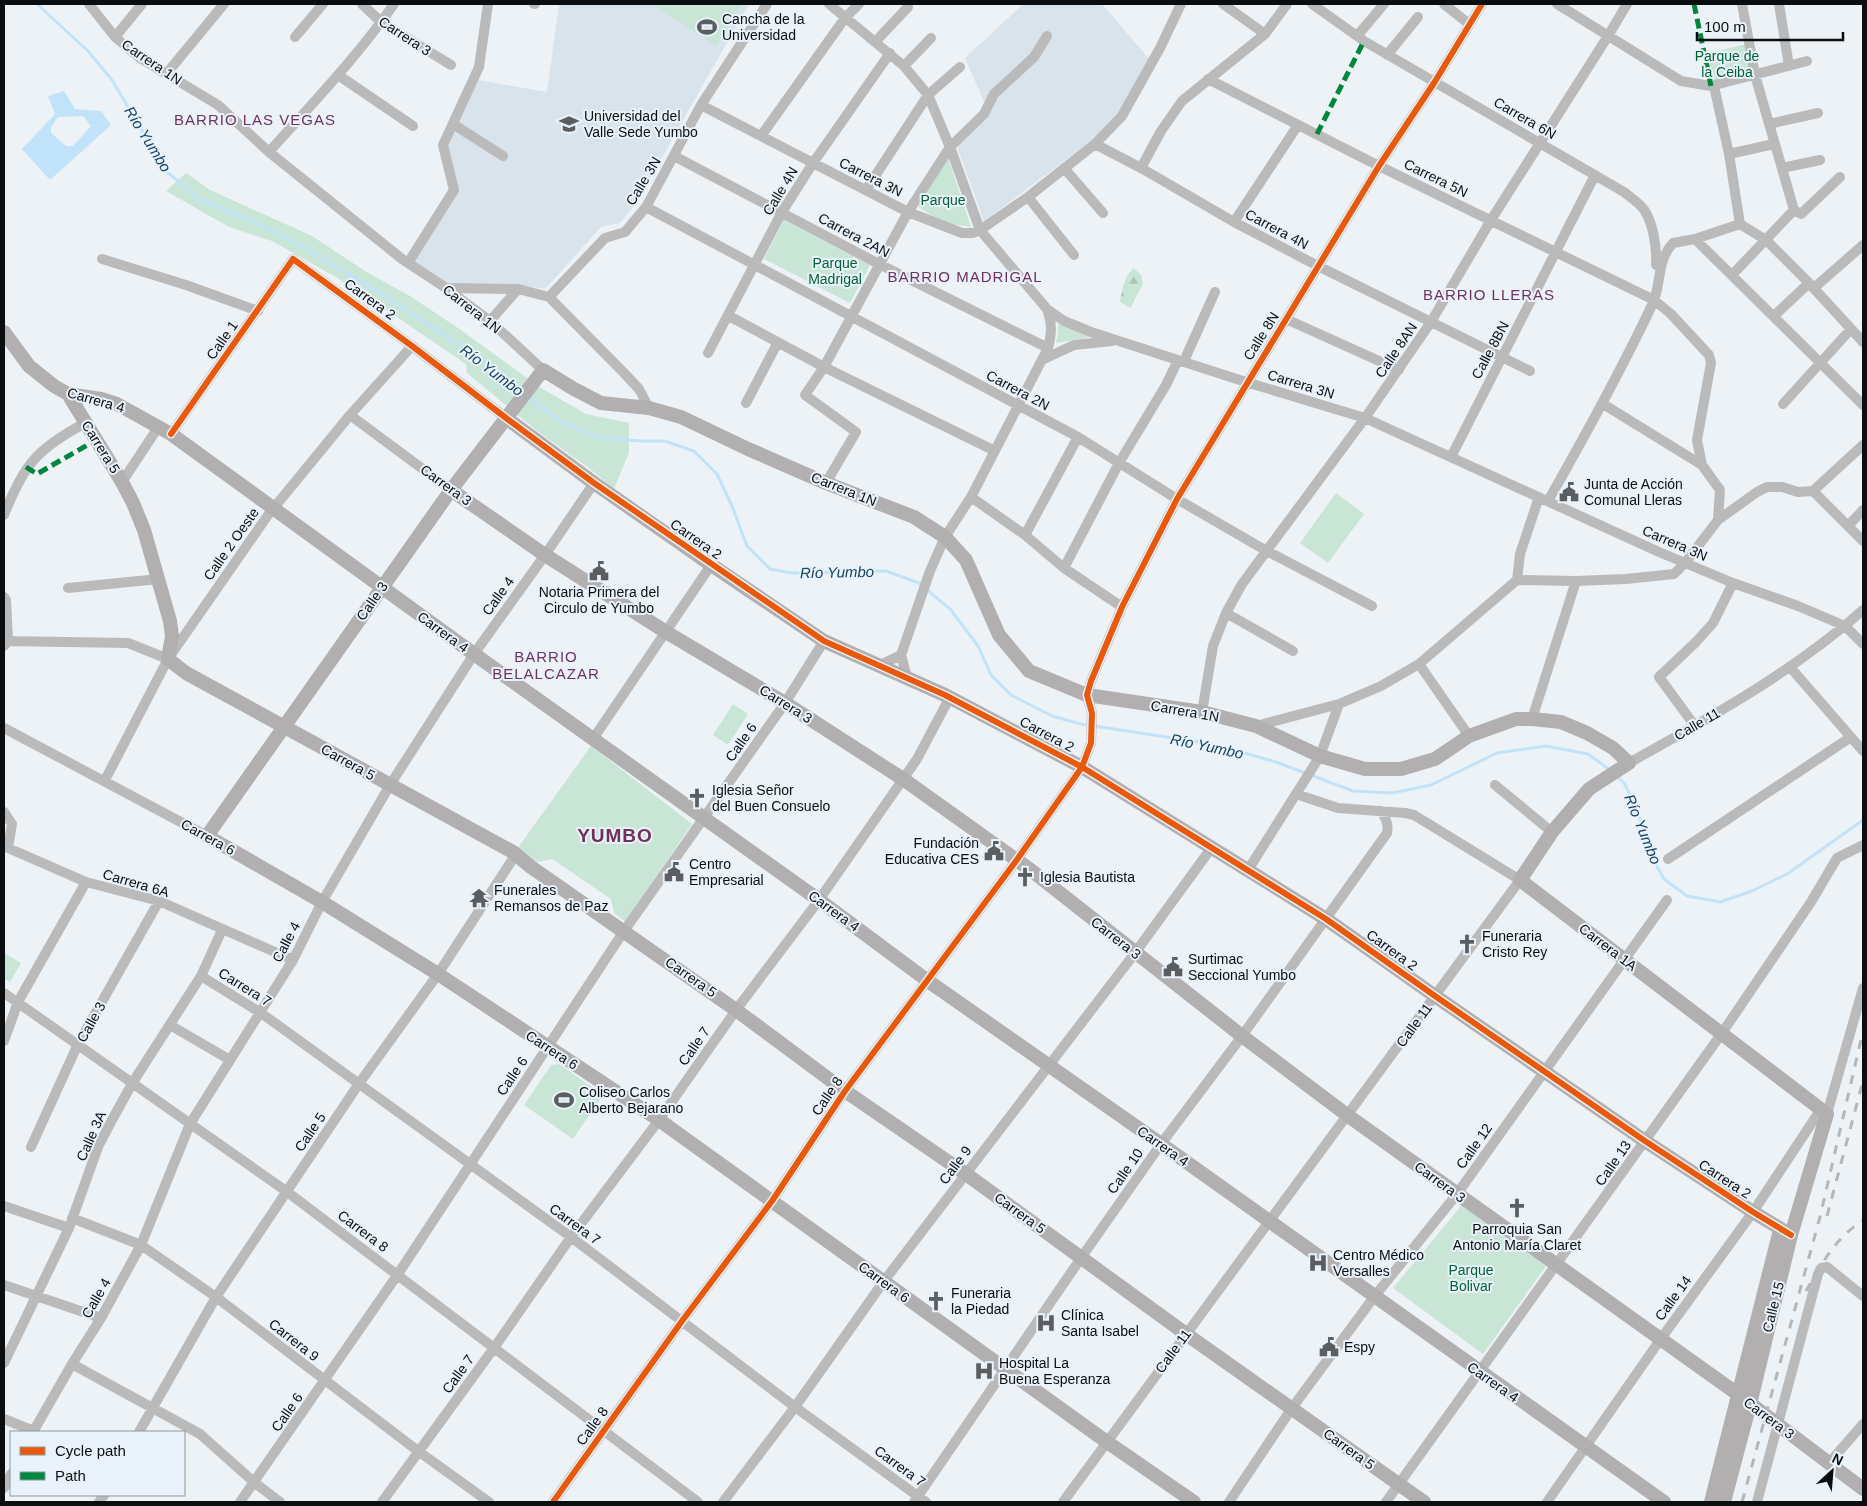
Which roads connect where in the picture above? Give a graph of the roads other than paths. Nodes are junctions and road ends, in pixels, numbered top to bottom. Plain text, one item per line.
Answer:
1 (89, 4) edge
2 (142, 4) edge
3 (224, 4) edge
4 (322, 4) edge
5 (362, 4) edge
6 (394, 4) edge
7 (488, 4) edge
8 (767, 4) edge
9 (829, 4) edge
10 (859, 4) edge
11 (1181, 4) edge
12 (1223, 4) edge
13 (1287, 4) edge
14 (1384, 4) edge
15 (1444, 4) edge
16 (1482, 4) edge
17 (1558, 4) edge
18 (1627, 4) edge
19 (1742, 4) edge
20 (1779, 4) edge
21 (1317, 5) edge
22 (908, 7) dead end
23 (1418, 17) dead end
24 (845, 18) junction
25 (381, 22) junction
26 (1469, 24) junction
27 (1265, 34) junction
28 (1047, 36) dead end
29 (1357, 36) junction
30 (1608, 36) junction
31 (115, 37) junction
32 (295, 37) dead end
33 (931, 38) dead end
34 (875, 42) junction
35 (890, 53) junction
36 (1387, 55) junction
37 (1807, 62) dead end
38 (452, 65) dead end
39 (904, 66) junction
40 (1789, 66) junction
41 (960, 67) dead end
42 (167, 73) junction
43 (338, 75) junction
44 (1755, 75) junction
45 (1208, 79) junction
46 (1434, 83) junction
47 (1714, 86) junction
48 (928, 95) junction
49 (701, 105) junction
50 (1818, 113) dead end
51 (453, 124) junction
52 (1769, 124) junction
53 (1298, 125) junction
54 (413, 126) dead end
55 (761, 136) junction
56 (1540, 143) junction
57 (1095, 144) junction
58 (1774, 144) junction
59 (950, 147) junction
60 (269, 152) junction
61 (1729, 154) junction
62 (503, 156) dead end
63 (674, 156) junction
64 (1820, 160) dead end
65 (813, 163) junction
66 (1379, 166) junction
67 (1064, 168) junction
68 (1140, 168) junction
69 (1782, 168) junction
70 (1595, 175) junction
71 (1840, 178) dead end
72 (866, 190) junction
73 (1028, 196) junction
74 (646, 207) junction
75 (1794, 210) junction
76 (782, 212) junction
77 (908, 212) junction
78 (1103, 213) dead end
79 (1491, 220) junction
80 (1234, 222) junction
81 (1740, 224) junction
82 (980, 230) junction
83 (1690, 240) junction
84 (1766, 240) junction
85 (1863, 245) edge
86 (1557, 253) junction
87 (1074, 255) dead end
88 (102, 259) dead end
89 (293, 259) joint
90 (408, 263) junction
91 (754, 264) junction
92 (880, 264) junction
93 (1318, 266) junction
94 (1732, 275) junction
95 (1811, 286) junction
96 (446, 288) junction
97 (518, 290) junction
98 (1215, 292) dead end
99 (548, 297) junction
100 (1654, 300) junction
101 (1047, 309) junction
102 (258, 311) junction
103 (729, 316) junction
104 (851, 316) junction
105 (1774, 316) junction
106 (1286, 319) junction
107 (490, 321) junction
108 (1431, 322) junction
109 (1851, 329) junction
110 (4, 332) edge
111 (1118, 340) junction
112 (778, 342) junction
113 (1863, 342) edge
114 (412, 346) junction
115 (1048, 348) junction
116 (708, 353) dead end
117 (1501, 358) junction
118 (1044, 359) junction
119 (1181, 360) junction
120 (1821, 363) junction
121 (824, 368) junction
122 (1399, 370) junction
123 (1530, 371) dead end
124 (541, 372) junction
125 (1246, 382) junction
126 (68, 394) junction
127 (746, 403) dead end
128 (1604, 404) junction
129 (1783, 404) dead end
130 (1863, 404) edge
131 (1018, 406) junction
132 (649, 408) junction
133 (350, 415) junction
134 (506, 418) junction
135 (1365, 418) junction
136 (85, 423) junction
137 (159, 426) junction
138 (171, 434) junction
139 (1078, 437) junction
140 (1863, 445) edge
141 (995, 452) junction
142 (1450, 457) junction
143 (1119, 463) junction
144 (1702, 465) junction
145 (122, 482) junction
146 (594, 483) junction
147 (826, 483) junction
148 (451, 490) junction
149 (1814, 491) junction
150 (971, 497) junction
151 (1177, 499) junction
152 (1543, 499) junction
153 (272, 509) junction
154 (1863, 510) edge
155 (4, 514) edge
156 (1718, 520) junction
157 (1848, 526) junction
158 (1025, 535) junction
159 (945, 537) junction
160 (1863, 541) edge
161 (1265, 550) junction
162 (545, 555) junction
163 (1685, 563) junction
164 (711, 565) junction
165 (1064, 568) junction
166 (159, 579) junction
167 (1517, 580) junction
168 (1576, 582) junction
169 (1733, 583) junction
170 (382, 587) junction
171 (68, 588) dead end
172 (4, 597) edge
173 (1372, 606) dead end
174 (1122, 608) junction
175 (1863, 610) edge
176 (1226, 613) junction
177 (1845, 626) junction
178 (666, 632) junction
179 (824, 641) junction
180 (5, 643) edge
181 (1863, 644) edge
182 (1293, 651) dead end
183 (474, 654) junction
184 (901, 655) junction
185 (168, 660) junction
186 (1419, 664) junction
187 (880, 665) junction
188 (1790, 667) junction
189 (907, 677) junction
190 (1088, 695) junction
191 (950, 698) junction
192 (785, 703) junction
193 (1339, 704) junction
194 (1202, 712) junction
195 (1532, 719) junction
196 (1256, 726) junction
197 (1695, 726) junction
198 (284, 727) junction
199 (4, 728) edge
200 (1469, 736) junction
201 (1852, 737) junction
202 (593, 740) junction
203 (1863, 751) edge
204 (1318, 759) junction
205 (1628, 764) junction
206 (1082, 766) junction
207 (903, 779) junction
208 (105, 780) junction
209 (390, 785) junction
210 (1495, 785) dead end
211 (1298, 790) junction
212 (1381, 811) junction
213 (4, 812) edge
214 (703, 818) junction
215 (1552, 832) junction
216 (208, 836) junction
217 (1863, 845) edge
218 (1212, 847) junction
219 (8, 848) junction
220 (516, 854) junction
221 (4, 858) edge
222 (1668, 860) dead end
223 (1016, 861) junction
224 (1248, 870) junction
225 (1520, 880) junction
226 (86, 882) junction
227 (819, 900) junction
228 (1667, 900) dead end
229 (159, 901) junction
230 (322, 902) junction
231 (1326, 919) junction
232 (222, 930) junction
233 (624, 931) junction
234 (1135, 953) junction
235 (293, 960) junction
236 (1625, 960) junction
237 (438, 974) junction
238 (201, 976) junction
239 (928, 981) junction
240 (1863, 988) edge
241 (4, 993) edge
242 (1435, 996) junction
243 (18, 1002) junction
244 (736, 1010) junction
245 (261, 1013) junction
246 (170, 1025) junction
247 (1722, 1033) junction
248 (1242, 1036) junction
249 (4, 1041) edge
250 (78, 1044) junction
251 (548, 1047) junction
252 (230, 1060) junction
253 (1049, 1066) junction
254 (1544, 1072) junction
255 (133, 1082) junction
256 (358, 1084) junction
257 (845, 1090) junction
258 (1824, 1112) junction
259 (1347, 1115) junction
260 (659, 1120) junction
261 (190, 1124) junction
262 (1645, 1141) junction
263 (1161, 1144) junction
264 (31, 1148) dead end
265 (469, 1165) junction
266 (966, 1174) junction
267 (286, 1191) junction
268 (1457, 1194) junction
269 (772, 1201) junction
270 (4, 1206) edge
271 (1753, 1212) junction
272 (1269, 1221) junction
273 (71, 1223) junction
274 (1786, 1232) junction
275 (571, 1237) junction
276 (141, 1244) junction
277 (1080, 1258) junction
278 (1557, 1265) junction
279 (398, 1274) junction
280 (884, 1282) junction
281 (4, 1285) edge
282 (37, 1296) junction
283 (1863, 1296) edge
284 (216, 1297) junction
285 (1374, 1297) junction
286 (100, 1318) junction
287 (682, 1321) junction
288 (1186, 1334) junction
289 (1660, 1340) junction
290 (494, 1348) junction
291 (4, 1363) edge
292 (72, 1364) junction
293 (1005, 1368) junction
294 (1479, 1372) junction
295 (325, 1381) junction
296 (1739, 1395) junction
297 (1750, 1404) junction
298 (153, 1407) junction
299 (796, 1407) junction
300 (1292, 1408) junction
301 (4, 1419) edge
302 (1777, 1424) junction
303 (1863, 1424) edge
304 (31, 1431) edge
305 (34, 1431) edge
306 (140, 1431) edge
307 (605, 1431) junction
308 (1107, 1442) junction
309 (1584, 1447) junction
310 (418, 1451) junction
311 (1829, 1463) junction
312 (10, 1476) edge
313 (255, 1483) junction
314 (1398, 1485) junction
315 (4, 1488) edge
316 (1863, 1489) edge
317 (920, 1500) edge
318 (240, 1502) edge
319 (280, 1502) edge
320 (382, 1502) edge
321 (489, 1502) edge
322 (553, 1502) edge
323 (698, 1502) edge
324 (723, 1502) edge
325 (1063, 1502) edge
326 (1194, 1502) edge
327 (1229, 1502) edge
328 (1386, 1502) edge
329 (1424, 1502) edge
330 (1547, 1502) edge
331 (1664, 1502) edge
332 (1711, 1502) edge
333 (1724, 1502) edge
334 (1757, 1502) edge

1 - 31 street, Carrera 1N
2 - 31 street
3 - 42 street
4 - 32 street
5 - 25 street, Carrera 3
6 - 25 street
7 - 51 street
8 - 49 street, Calle 3N
9 - 24 street
10 - 24 street
11 - 57 street
12 - 27 street
13 - 27 street
14 - 29 street
15 - 26 street
16 - 26 street, Calle 8N
17 - 30 street
18 - 30 street, Calle 8AN
19 - 44 street
20 - 40 street
21 - 29 street, Carrera 6N
22 - 34 street
23 - 36 street
24 - 34 street
24 - 55 street
25 - 38 street, Carrera 3
25 - 43 street
26 - 46 street, Calle 8N
27 - 45 street
28 - 59 street
29 - 36 street, Carrera 6N
30 - 47 street
30 - 56 street, Calle 8AN
31 - 42 street, Carrera 1N
33 - 39 street
34 - 35 street
35 - 39 street
35 - 65 street, Calle 4N
36 - 46 street, Carrera 6N
37 - 40 street
39 - 48 street
40 - 44 street
41 - 48 street
42 - 60 street, Carrera 1N
43 - 54 street
43 - 60 street
44 - 47 street
44 - 52 street
45 - 53 street, Carrera 5N
45 - 68 street
46 - 56 street, Carrera 6N
46 - 66 street, Calle 8N
47 - 61 street
48 - 59 street
48 - 72 street
49 - 55 street, Carrera 3N
49 - 63 street, Calle 3N
50 - 52 street
51 - 62 street
51 - 90 street
52 - 58 street
53 - 66 street, Carrera 5N
53 - 80 street
55 - 65 street, Carrera 3N
56 - 70 street, Carrera 6N
56 - 79 street, Calle 8AN
57 - 67 street
57 - 68 street, Carrera 4N
58 - 61 street
58 - 69 street
59 - 77 street
59 - 82 street
60 - 90 street, Carrera 1N
61 - 81 street
63 - 74 street, Calle 3N
63 - 76 street, Carrera 2AN
64 - 69 street
65 - 72 street, Carrera 3N
65 - 76 street, Calle 4N
66 - 79 street, Carrera 5N
66 - 93 street, Calle 8N
67 - 73 street
67 - 78 street
68 - 80 street, Carrera 4N
69 - 75 street
70 - 86 street, Calle 8BN
70 - 100 street, Carrera 6N
71 - 75 street
72 - 77 street, Carrera 3N
73 - 82 street
73 - 87 street
74 - 91 street, Carrera 2N
74 - 99 street, Calle 3N
75 - 84 street
76 - 91 street, Calle 4N
76 - 92 street, Carrera 2AN
77 - 82 street, Carrera 3N
77 - 92 street
79 - 86 street, Carrera 5N
79 - 108 street, Calle 8AN
80 - 93 street, Carrera 4N
81 - 83 street
81 - 84 street
82 - 101 street, Carrera 3N
83 - 94 street
83 - 100 street
84 - 94 street
84 - 95 street
85 - 95 street
86 - 100 street, Carrera 5N
86 - 117 street, Calle 8BN
88 - 102 street
89 - 102 street, Calle 1
89 - 114 street, Carrera 2
90 - 96 street, Carrera 1N
91 - 103 street, Calle 4N
91 - 104 street, Carrera 2N
92 - 104 street
92 - 115 street, Carrera 2AN
93 - 106 street, Calle 8N
93 - 108 street, Carrera 4N
94 - 105 street
95 - 105 street
95 - 109 street
96 - 97 street
96 - 107 street, Carrera 1N
97 - 99 street
97 - 107 street
98 - 119 street
99 - 132 street
100 - 128 street
100 - 144 street, Carrera 5N
101 - 111 street, Carrera 3N
101 - 115 street
102 - 138 street, Calle 1
103 - 112 street
103 - 116 street, Calle 4N
104 - 121 street
104 - 131 street, Carrera 2N
105 - 120 street
106 - 122 street
106 - 125 street, Calle 8N
107 - 124 street, Carrera 1N
108 - 117 street, Carrera 4N
108 - 122 street, Calle 8AN
109 - 113 street
109 - 120 street
110 - 126 street, Carrera 4
111 - 118 street
111 - 119 street, Carrera 3N
112 - 121 street
112 - 127 street
114 - 133 street, Calle 2 Oeste
114 - 134 street, Carrera 2
115 - 118 street
117 - 123 street, Carrera 4N
117 - 142 street, Calle 8BN
118 - 131 street
119 - 125 street, Carrera 3N
119 - 143 street
120 - 129 street
120 - 130 street
121 - 141 street
121 - 147 street
122 - 135 street, Calle 8AN
124 - 132 street, Carrera 1N
124 - 134 street, Calle 3
125 - 135 street, Carrera 3N
125 - 151 street, Calle 8N
126 - 136 street, Carrera 5
126 - 137 street, Carrera 4
128 - 144 street
128 - 152 street
131 - 139 street, Carrera 2N
131 - 141 street
132 - 147 street, Carrera 1N
133 - 148 street, Carrera 3
133 - 153 street, Calle 2 Oeste
134 - 146 street, Carrera 2
134 - 148 street, Calle 3
135 - 142 street, Carrera 3N
135 - 161 street, Calle 8AN
136 - 145 street, Carrera 5
136 - 155 street
137 - 138 street, Carrera 4
137 - 145 street
138 - 153 street, Carrera 4
139 - 143 street, Carrera 2N
139 - 158 street
140 - 149 street
141 - 150 street
142 - 152 street, Carrera 3N
143 - 151 street, Carrera 2N
143 - 165 street
144 - 156 street
145 - 166 street, Carrera 5
146 - 162 street, Calle 4
146 - 164 street, Carrera 2
147 - 159 street, Carrera 1N
148 - 162 street, Carrera 3
148 - 170 street, Calle 3
149 - 156 street
149 - 157 street
150 - 158 street
150 - 159 street
151 - 161 street, Carrera 2N
151 - 174 street, Calle 8N
152 - 163 street, Carrera 3N
152 - 167 street
153 - 170 street, Carrera 4
153 - 185 street, Calle 2 Oeste
154 - 157 street
156 - 163 street
157 - 160 street
158 - 165 street
159 - 184 street
159 - 190 street, Carrera 1N
161 - 173 street, Carrera 2N
161 - 176 street, Calle 8AN
162 - 178 street, Carrera 3
162 - 183 street, Calle 4
163 - 168 street
163 - 169 street, Carrera 3N
164 - 178 street
164 - 179 street, Carrera 2
165 - 174 street
166 - 171 street
166 - 185 street, Carrera 5
167 - 168 street
167 - 186 street
168 - 195 street
169 - 177 street, Carrera 3N
169 - 197 street
170 - 183 street, Carrera 4
170 - 198 street, Calle 3
172 - 180 street
174 - 190 street, Calle 8N
175 - 177 street, Calle 11
176 - 182 street
176 - 194 street, Calle 8AN
177 - 181 street, Carrera 3N
177 - 188 street, Calle 11
178 - 192 street, Carrera 3
178 - 202 street
179 - 187 street, Carrera 2
179 - 192 street, Calle 6
180 - 185 street
183 - 202 street, Carrera 4
183 - 209 street, Calle 4
184 - 187 street
184 - 189 street
185 - 198 street, Carrera 5
185 - 208 street, Calle 2 Oeste
186 - 193 street
186 - 200 street
187 - 189 street, Carrera 2
188 - 197 street, Calle 11
188 - 201 street
189 - 191 street, Carrera 2
190 - 194 street, Carrera 1N
190 - 206 street, Calle 8
191 - 206 street, Carrera 2
191 - 207 street, Calle 7
192 - 207 street, Carrera 3
192 - 214 street, Calle 6
193 - 196 street
193 - 204 street
194 - 196 street, Carrera 1N
195 - 200 street, Carrera 1N
195 - 205 street, Carrera 1N
196 - 204 street, Carrera 1N
197 - 205 street, Calle 11
198 - 209 street, Carrera 5
198 - 216 street, Calle 3
199 - 208 street, Carrera 6
200 - 204 street, Carrera 1N
201 - 203 street
201 - 222 street
202 - 214 street, Carrera 4
204 - 211 street
205 - 215 street, Calle 11
206 - 218 street, Carrera 2
206 - 223 street, Calle 8
207 - 223 street, Carrera 3
207 - 227 street, Calle 7
208 - 216 street, Carrera 6
209 - 220 street, Carrera 5
209 - 230 street, Calle 4
210 - 215 street
211 - 212 street, Carrera 1A
211 - 224 street
212 - 225 street, Carrera 1A
212 - 231 street, Calle 10
213 - 219 street
214 - 227 street, Carrera 4
214 - 233 street, Calle 6
215 - 225 street, Calle 11
216 - 230 street, Carrera 6
217 - 247 street, Calle 13
218 - 224 street, Carrera 2
218 - 234 street, Calle 9
219 - 221 street
219 - 226 street, Carrera 6A
220 - 233 street, Carrera 5
220 - 237 street, Calle 5
223 - 234 street, Carrera 3
223 - 239 street, Calle 8
224 - 231 street, Carrera 2
225 - 236 street, Carrera 1A
225 - 242 street, Calle 11
226 - 229 street, Carrera 6A
226 - 243 street
227 - 239 street, Carrera 4
227 - 244 street, Calle 7
228 - 236 street, Calle 12
229 - 232 street, Carrera 6A
229 - 250 street, Calle 3
230 - 235 street, Calle 4
230 - 237 street, Carrera 6
231 - 242 street, Carrera 2
231 - 248 street, Calle 10
232 - 235 street, Carrera 6A
232 - 238 street, Calle 3A
233 - 244 street, Carrera 5
233 - 251 street, Calle 6
234 - 248 street, Carrera 3
234 - 253 street, Calle 9
235 - 245 street, Calle 4
236 - 247 street, Carrera 1A
236 - 254 street, Calle 12
237 - 251 street, Carrera 6
237 - 256 street, Calle 5
238 - 245 street, Carrera 7
238 - 246 street, Calle 3A
239 - 253 street, Carrera 4
239 - 257 street, Calle 8
240 - 258 street, Calle 15
241 - 243 street, Carrera 8
242 - 254 street, Carrera 2
242 - 259 street, Calle 11
243 - 249 street
243 - 250 street, Carrera 8
244 - 257 street, Carrera 5
244 - 260 street, Calle 7
245 - 252 street, Calle 4
245 - 256 street, Carrera 7
246 - 252 street
246 - 255 street, Calle 3A
247 - 258 street, Carrera 1A
247 - 262 street, Calle 13
248 - 259 street, Carrera 3
248 - 263 street, Calle 10
250 - 255 street, Carrera 8
250 - 264 street, Calle 3
251 - 260 street, Carrera 6
251 - 265 street, Calle 6
252 - 261 street, Calle 4
253 - 263 street, Carrera 4
253 - 266 street, Calle 9
254 - 262 street, Carrera 2
254 - 268 street, Calle 12
255 - 261 street, Carrera 8
255 - 273 street, Calle 3A
256 - 265 street, Carrera 7
256 - 267 street, Calle 5
257 - 266 street, Carrera 5
257 - 269 street, Calle 8
258 - 271 street, Calle 14
258 - 274 street, Calle 15
259 - 268 street, Carrera 3
259 - 272 street, Calle 11
260 - 269 street, Carrera 6
260 - 275 street, Calle 7
261 - 267 street, Carrera 8
261 - 276 street, Calle 4
262 - 271 street, Carrera 2
262 - 278 street, Calle 13
263 - 272 street, Carrera 4
263 - 277 street, Calle 10
265 - 275 street, Carrera 7
265 - 279 street, Calle 6
266 - 277 street, Carrera 5
266 - 280 street, Calle 9
267 - 279 street, Carrera 8
267 - 284 street, Calle 5
268 - 278 street, Carrera 3
268 - 285 street, Calle 12
269 - 280 street, Carrera 6
269 - 287 street, Calle 8
270 - 273 street, Carrera 9
271 - 274 street, Carrera 2
271 - 289 street, Calle 14
272 - 285 street, Carrera 4
272 - 288 street, Calle 11
273 - 276 street, Carrera 9
273 - 282 street, Calle 3A
274 - 296 street, Calle 15
274 - 297 street, Calle 15
275 - 287 street, Carrera 7
275 - 290 street, Calle 7
276 - 284 street, Carrera 9
276 - 286 street, Calle 4
277 - 288 street, Carrera 5
277 - 293 street, Calle 10
278 - 289 street, Carrera 3
278 - 294 street, Calle 13
279 - 290 street, Carrera 8
279 - 295 street, Calle 6
280 - 293 street, Carrera 6
280 - 299 street, Calle 9
281 - 282 street
282 - 286 street
282 - 291 street, Calle 3A
283 - 302 street
284 - 295 street, Carrera 9
284 - 298 street, Calle 5
285 - 294 street, Carrera 4
285 - 300 street, Calle 12
286 - 292 street, Calle 4
287 - 299 street, Carrera 7
287 - 307 street, Calle 8
288 - 300 street, Carrera 5
288 - 308 street, Calle 11
289 - 296 street, Carrera 3
289 - 309 street, Calle 14
290 - 307 street, Carrera 8
290 - 310 street, Calle 7
292 - 298 street
292 - 305 street, Calle 4
293 - 308 street, Carrera 6
293 - 317 street, Calle 10
294 - 309 street, Carrera 4
294 - 314 street, Calle 13
295 - 310 street, Carrera 9
295 - 313 street, Calle 6
296 - 297 street, Carrera 3
296 - 332 street, Calle 15
297 - 302 street, Carrera 3
297 - 333 street, Calle 15
298 - 306 street, Calle 5
298 - 313 street
299 - 317 street, Carrera 7
299 - 324 street, Calle 9
300 - 314 street, Carrera 5
300 - 327 street, Calle 12
301 - 304 street
302 - 311 street, Carrera 3
302 - 334 street
303 - 311 street
307 - 322 street, Calle 8
307 - 323 street, Carrera 8
308 - 325 street, Calle 11
308 - 326 street, Carrera 6
309 - 330 street, Calle 14
309 - 331 street, Carrera 4
310 - 320 street, Calle 7
310 - 321 street, Carrera 9
311 - 316 street, Carrera 3
312 - 315 street
313 - 318 street, Calle 6
313 - 319 street
314 - 328 street, Calle 13
314 - 329 street, Carrera 5

